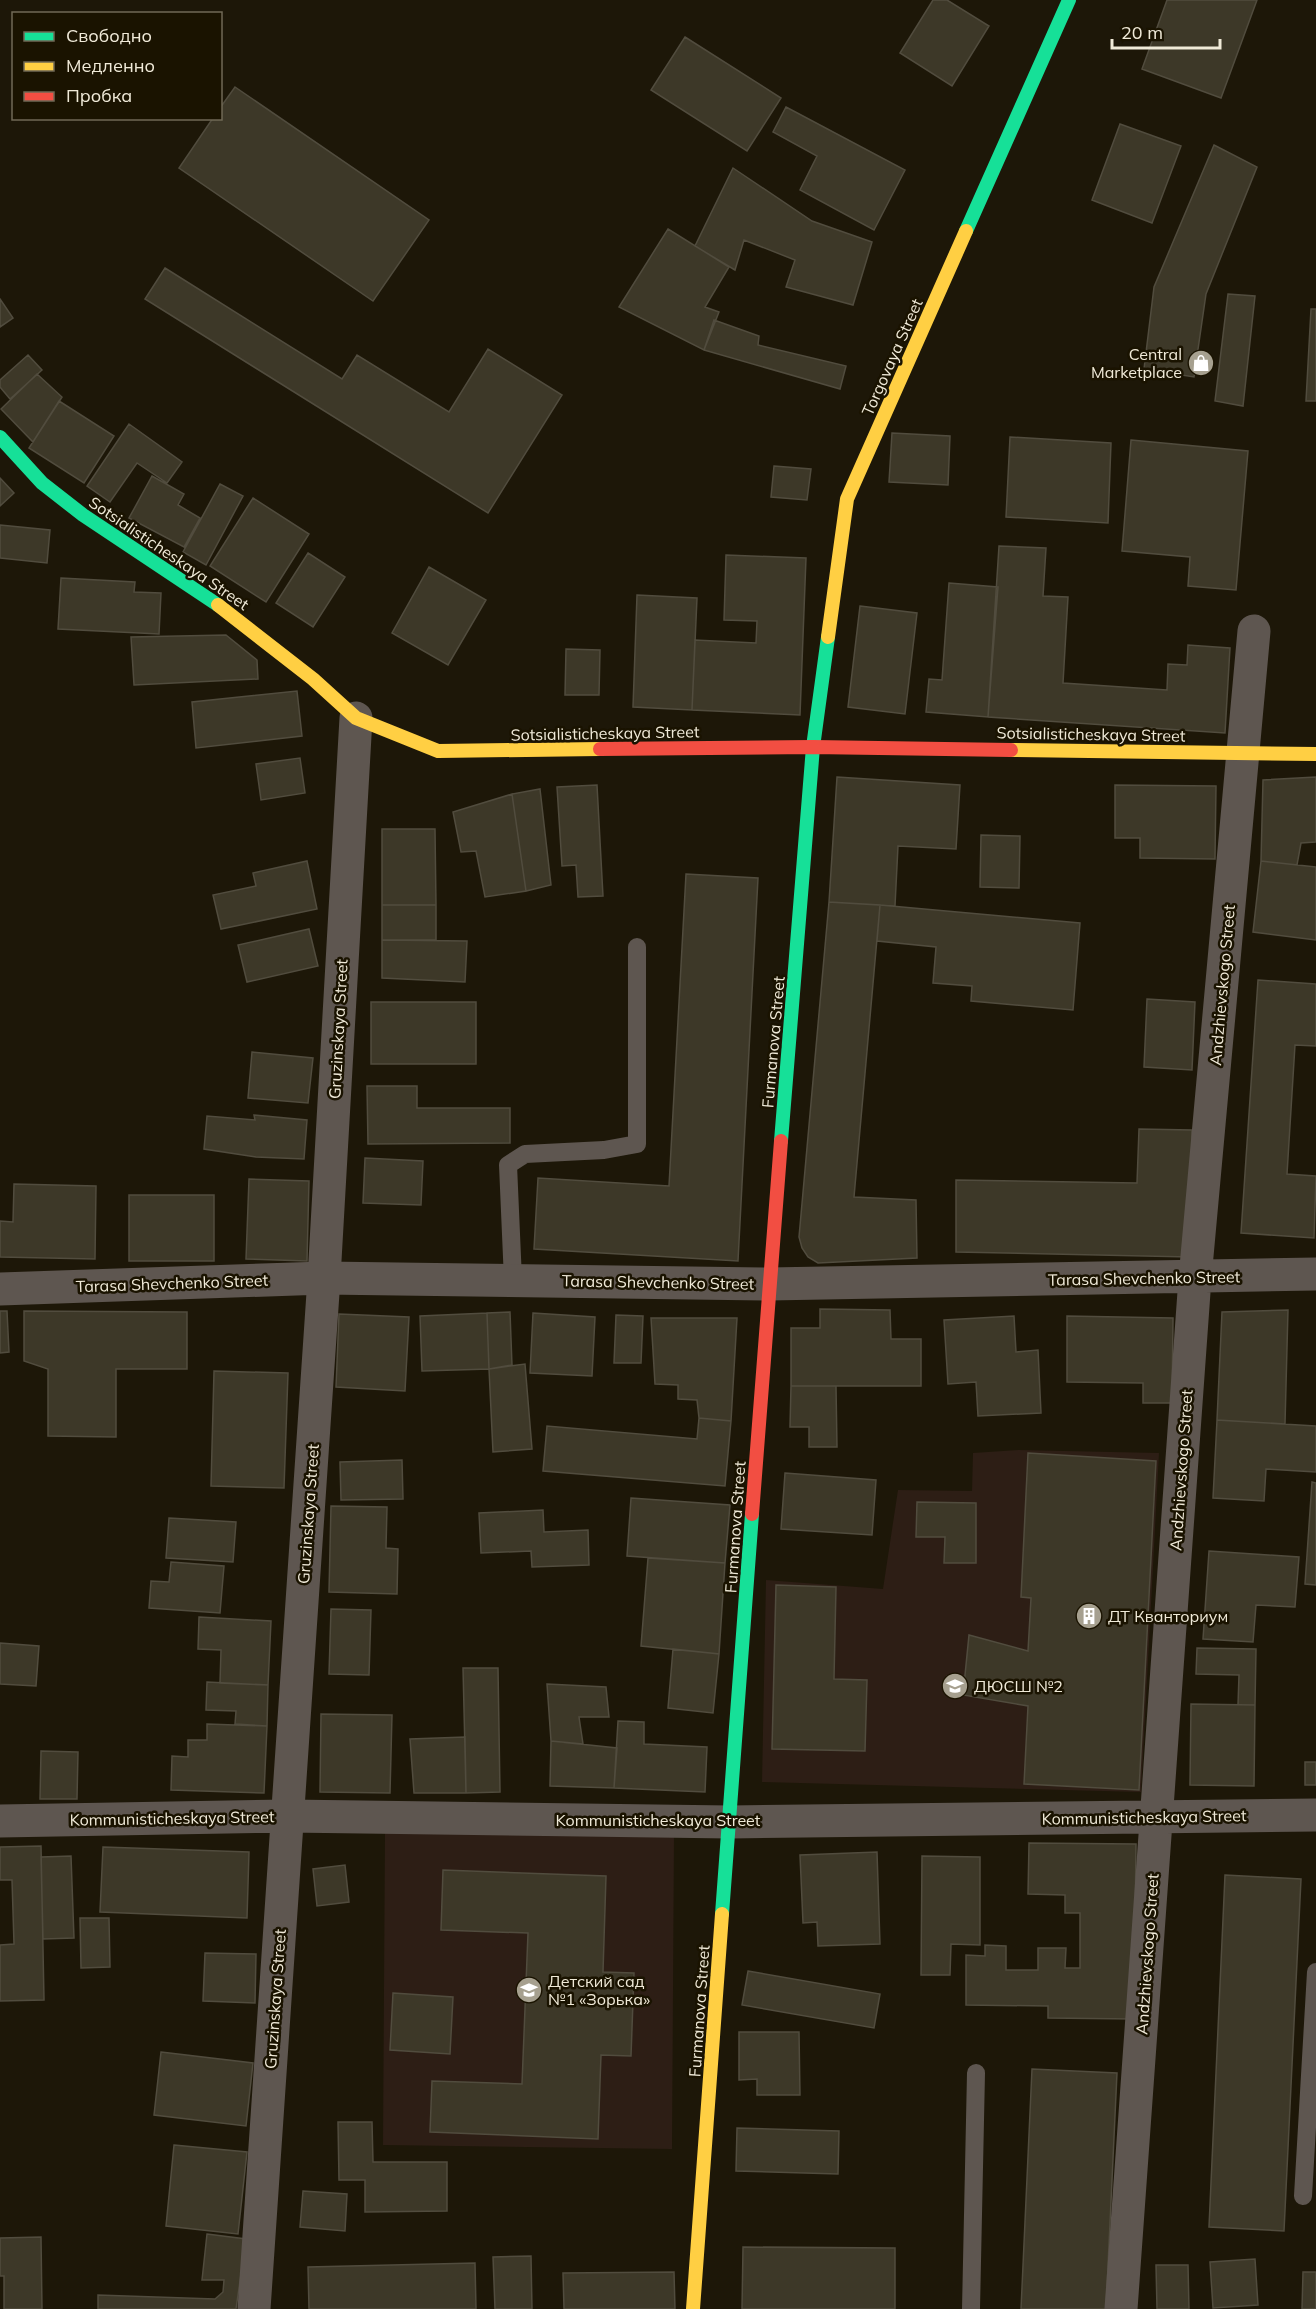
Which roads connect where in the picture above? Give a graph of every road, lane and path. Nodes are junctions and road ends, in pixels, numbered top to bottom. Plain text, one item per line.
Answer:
1 (1069, 0) edge
2 (0, 437) edge
3 (1254, 632) dead end
4 (356, 718) junction
5 (813, 747) junction
6 (1243, 753) junction
7 (1316, 754) edge
8 (637, 947) dead end
9 (1316, 1274) edge
10 (324, 1278) junction
11 (1195, 1278) junction
12 (513, 1280) junction
13 (770, 1284) junction
14 (0, 1289) edge
15 (1316, 1815) edge
16 (288, 1816) junction
17 (1156, 1816) junction
18 (0, 1821) edge
19 (730, 1822) junction
20 (1316, 1972) edge
21 (976, 2073) dead end
22 (1303, 2196) dead end
23 (254, 2309) edge
24 (693, 2309) edge
25 (971, 2309) edge
26 (1121, 2309) edge

1 - 5 street, Torgovaya Street
2 - 4 street, Sotsialisticheskaya Street
3 - 6 street, Andzhievskogo Street
4 - 5 street, Sotsialisticheskaya Street
4 - 10 street, Gruzinskaya Street
5 - 6 street, Sotsialisticheskaya Street
5 - 13 street, Furmanova Street
6 - 7 street, Sotsialisticheskaya Street
6 - 11 street, Andzhievskogo Street
8 - 12 lane
9 - 11 street, Tarasa Shevchenko Street
10 - 12 street, Tarasa Shevchenko Street
10 - 14 street, Tarasa Shevchenko Street
10 - 16 street, Gruzinskaya Street
11 - 13 street, Tarasa Shevchenko Street
11 - 17 street, Andzhievskogo Street
12 - 13 street, Tarasa Shevchenko Street
13 - 19 street, Furmanova Street
15 - 17 street, Kommunisticheskaya Street
16 - 18 street, Kommunisticheskaya Street
16 - 19 street, Kommunisticheskaya Street
16 - 23 street, Gruzinskaya Street
17 - 19 street, Kommunisticheskaya Street
17 - 26 street, Andzhievskogo Street
19 - 24 street, Furmanova Street
20 - 22 lane
21 - 25 lane

